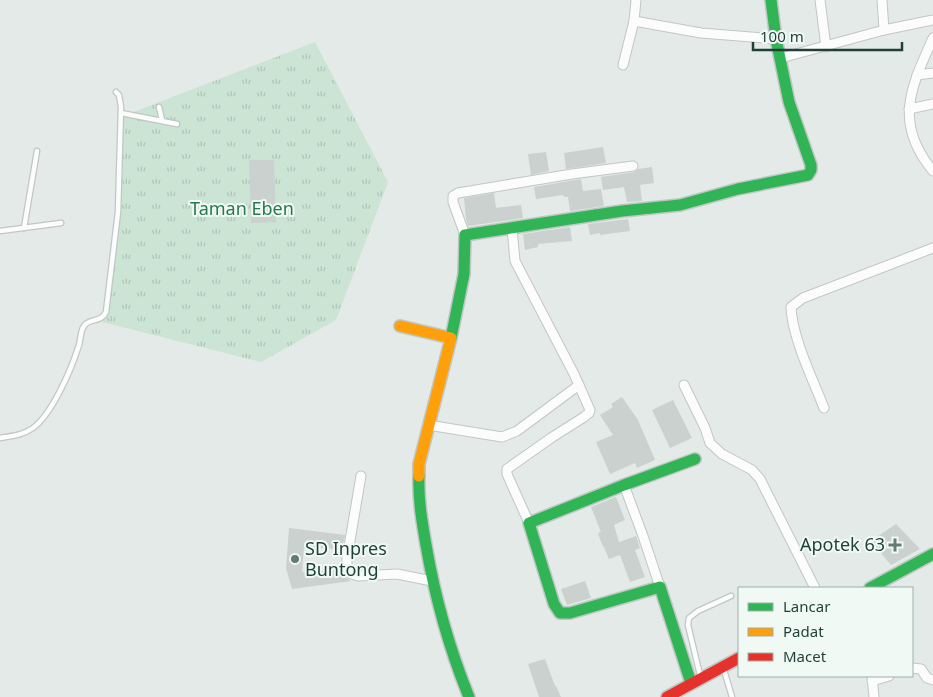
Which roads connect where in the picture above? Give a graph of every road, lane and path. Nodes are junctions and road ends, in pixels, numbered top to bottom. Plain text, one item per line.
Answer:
1 (636, 0) edge
2 (771, 0) edge
3 (820, 0) edge
4 (882, 0) edge
5 (933, 20) edge
6 (634, 21) junction
7 (884, 30) junction
8 (933, 38) edge
9 (776, 39) junction
10 (826, 46) junction
11 (781, 58) junction
12 (623, 65) dead end
13 (933, 73) edge
14 (917, 75) junction
15 (116, 92) dead end
16 (933, 104) edge
17 (159, 106) dead end
18 (909, 109) junction
19 (120, 113) junction
20 (162, 120) junction
21 (177, 124) dead end
22 (37, 151) dead end
23 (633, 166) dead end
24 (933, 171) edge
25 (61, 223) dead end
26 (24, 228) junction
27 (512, 228) junction
28 (0, 231) edge
29 (465, 235) junction
30 (933, 248) edge
31 (400, 326) dead end
32 (451, 338) junction
33 (684, 384) dead end
34 (579, 385) junction
35 (824, 408) dead end
36 (428, 426) junction
37 (0, 438) edge
38 (695, 459) dead end
39 (361, 476) dead end
40 (624, 484) junction
41 (529, 523) junction
42 (933, 554) edge
43 (432, 581) junction
44 (660, 587) junction
45 (814, 587) edge
46 (872, 587) edge
47 (730, 596) dead end
48 (738, 659) edge
49 (723, 667) junction
50 (913, 668) edge
51 (872, 679) edge
52 (933, 680) edge
53 (696, 681) junction
54 (469, 697) edge
55 (667, 697) edge
56 (732, 697) edge
57 (874, 697) edge

1 - 6 street
2 - 9 main road
3 - 10 street
4 - 7 street
5 - 7 street
6 - 9 street
6 - 12 street
7 - 10 street
8 - 14 street
9 - 11 main road
10 - 11 street
11 - 27 main road
13 - 14 street
14 - 18 street
15 - 19 lane
16 - 18 street
17 - 20 lane
18 - 24 street
19 - 20 lane
19 - 37 lane
20 - 21 lane
22 - 26 lane
23 - 29 street
25 - 26 lane
26 - 28 lane
27 - 29 main road
27 - 34 street
29 - 32 main road
30 - 35 street
31 - 32 main road
32 - 36 main road
33 - 45 street
34 - 36 street
34 - 41 street
36 - 43 main road
38 - 40 main road
39 - 43 street
40 - 41 main road
40 - 44 street
41 - 44 main road
42 - 46 main road
43 - 54 main road
44 - 53 main road
47 - 53 lane
48 - 49 main road
49 - 53 main road
49 - 56 lane
50 - 52 street
51 - 57 street
53 - 55 main road

